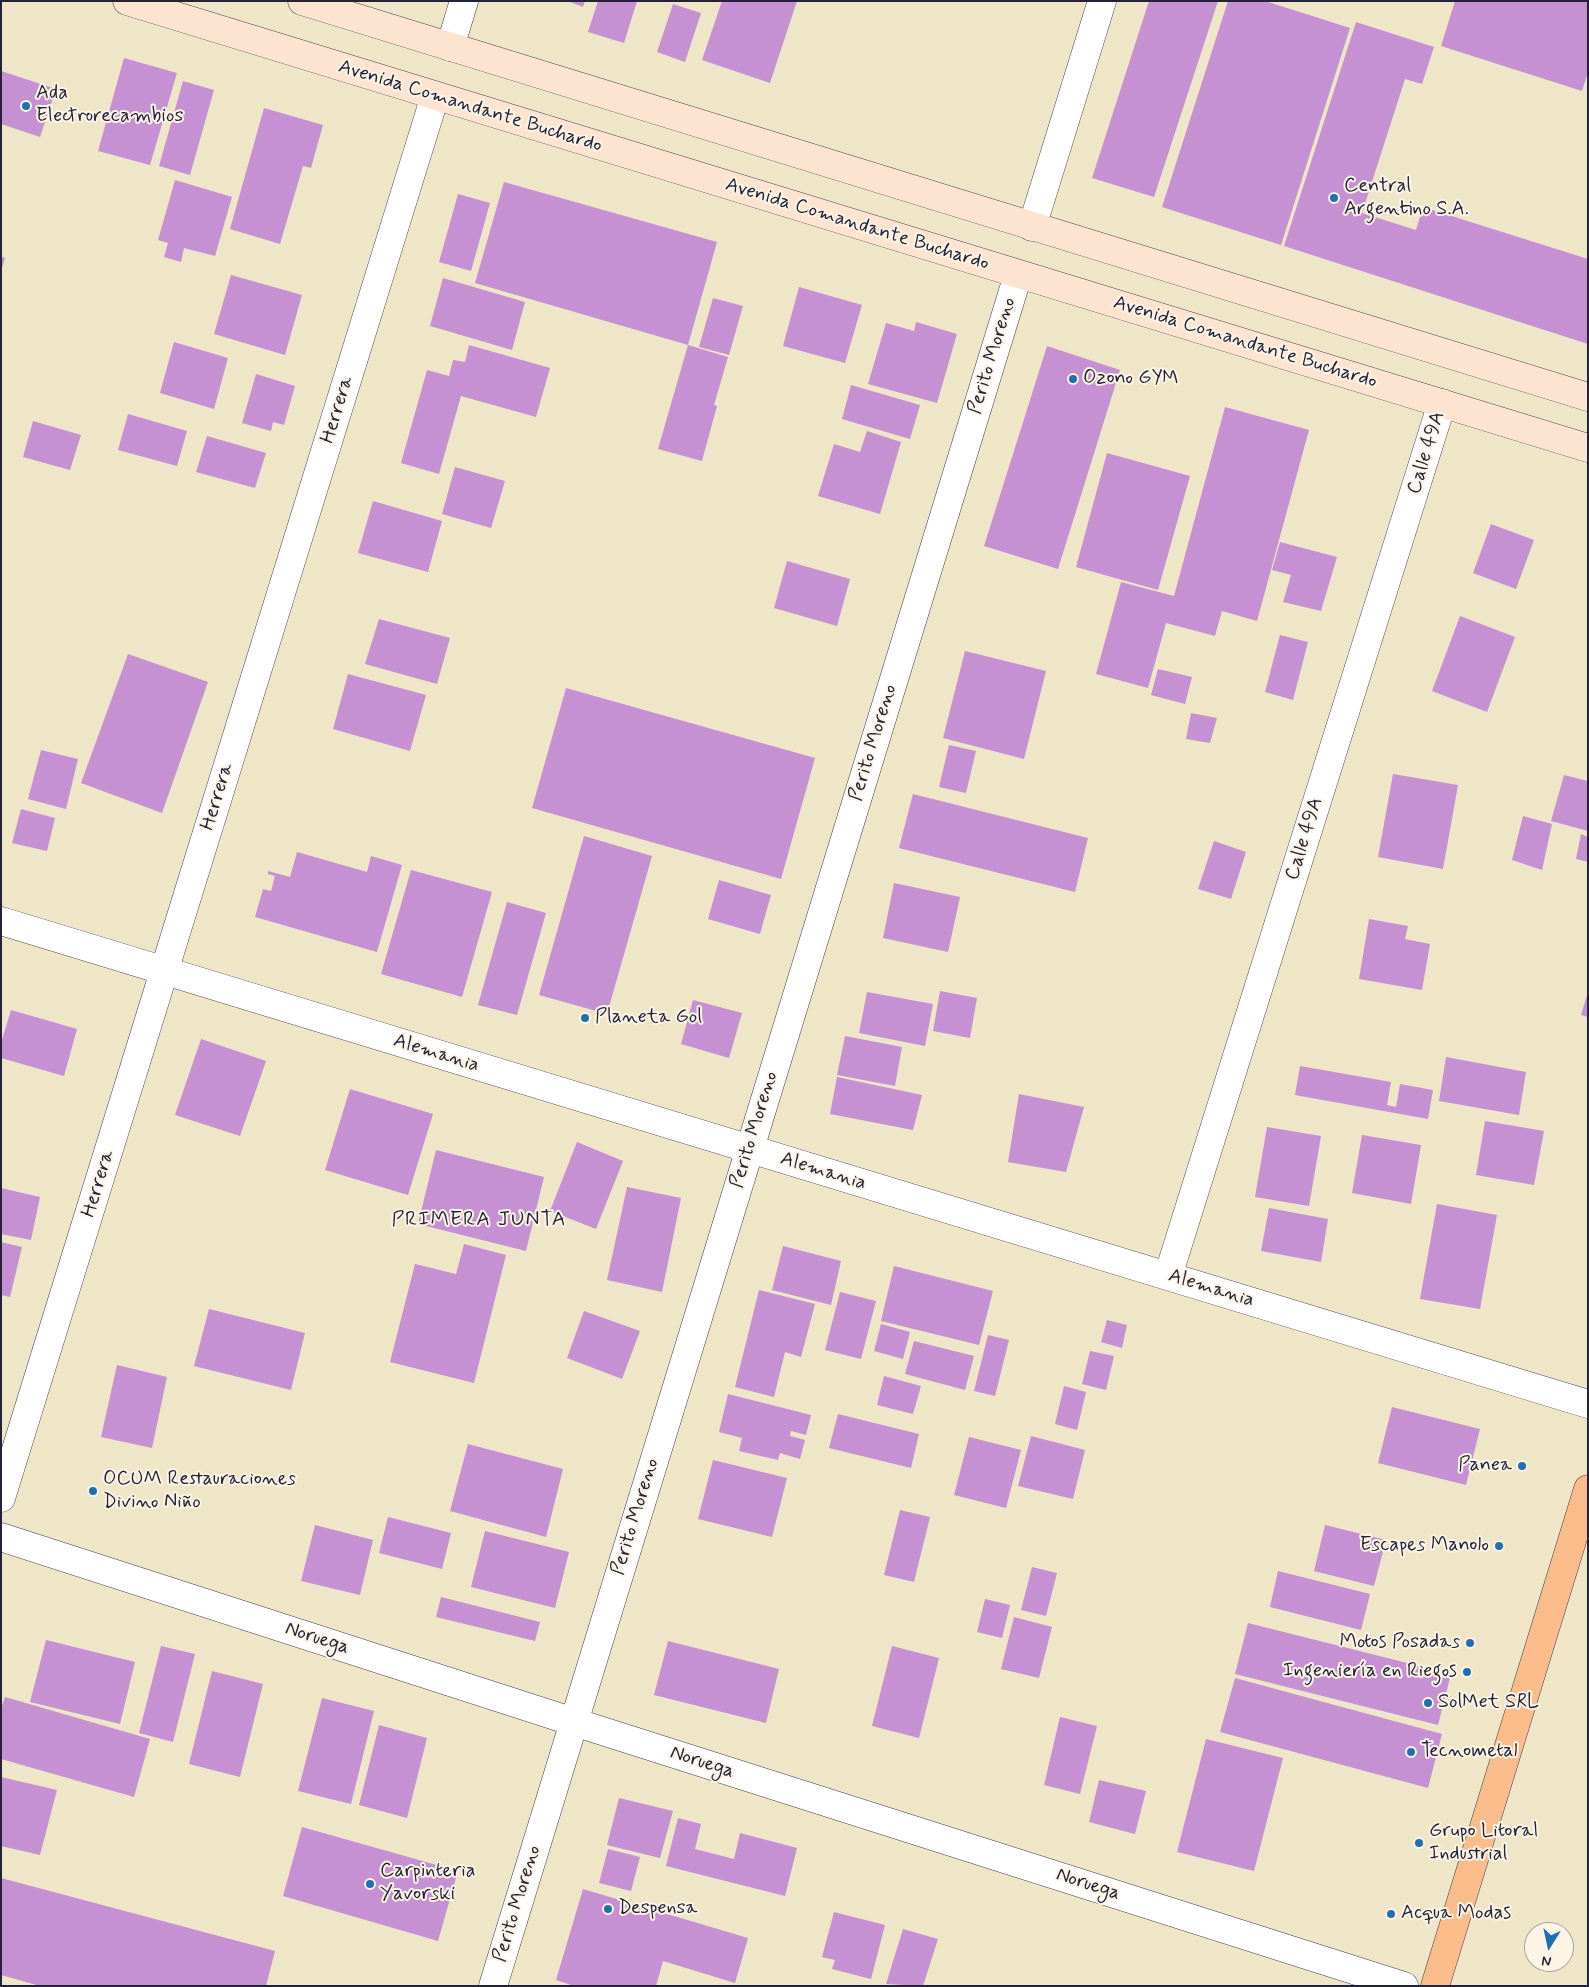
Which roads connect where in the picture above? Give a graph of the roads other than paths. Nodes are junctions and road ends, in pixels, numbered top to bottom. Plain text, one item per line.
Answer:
1 (127, 1) edge
2 (302, 1) edge
3 (464, 1) edge
4 (1102, 1) edge
5 (450, 46) junction
6 (435, 96) junction
7 (1032, 227) junction
8 (1018, 274) junction
9 (1588, 397) edge
10 (1442, 403) junction
11 (1588, 448) edge
12 (1, 921) edge
13 (164, 971) junction
14 (749, 1150) junction
15 (1168, 1276) junction
16 (1588, 1404) edge
17 (1588, 1488) edge
18 (1, 1498) edge
19 (1, 1537) edge
20 (574, 1722) junction
21 (493, 1986) edge
22 (1404, 1986) edge
23 (1435, 1986) edge

1 - 6 main road, Avenida Comandante Buchardo
2 - 5 main road
3 - 5 street
4 - 7 street
5 - 7 main road
6 - 8 main road, Avenida Comandante Buchardo
6 - 13 street, Herrera
7 - 9 main road
8 - 10 main road, Avenida Comandante Buchardo
8 - 14 street, Perito Moreno
10 - 11 main road, Avenida Comandante Buchardo
10 - 15 street, Calle 49A
12 - 13 street, Alemania
13 - 14 street, Alemania
13 - 18 street, Herrera
14 - 15 street, Alemania
14 - 20 street, Perito Moreno
15 - 16 street, Alemania
17 - 23 main road
19 - 20 street, Noruega
20 - 21 street, Perito Moreno
20 - 22 street, Noruega

